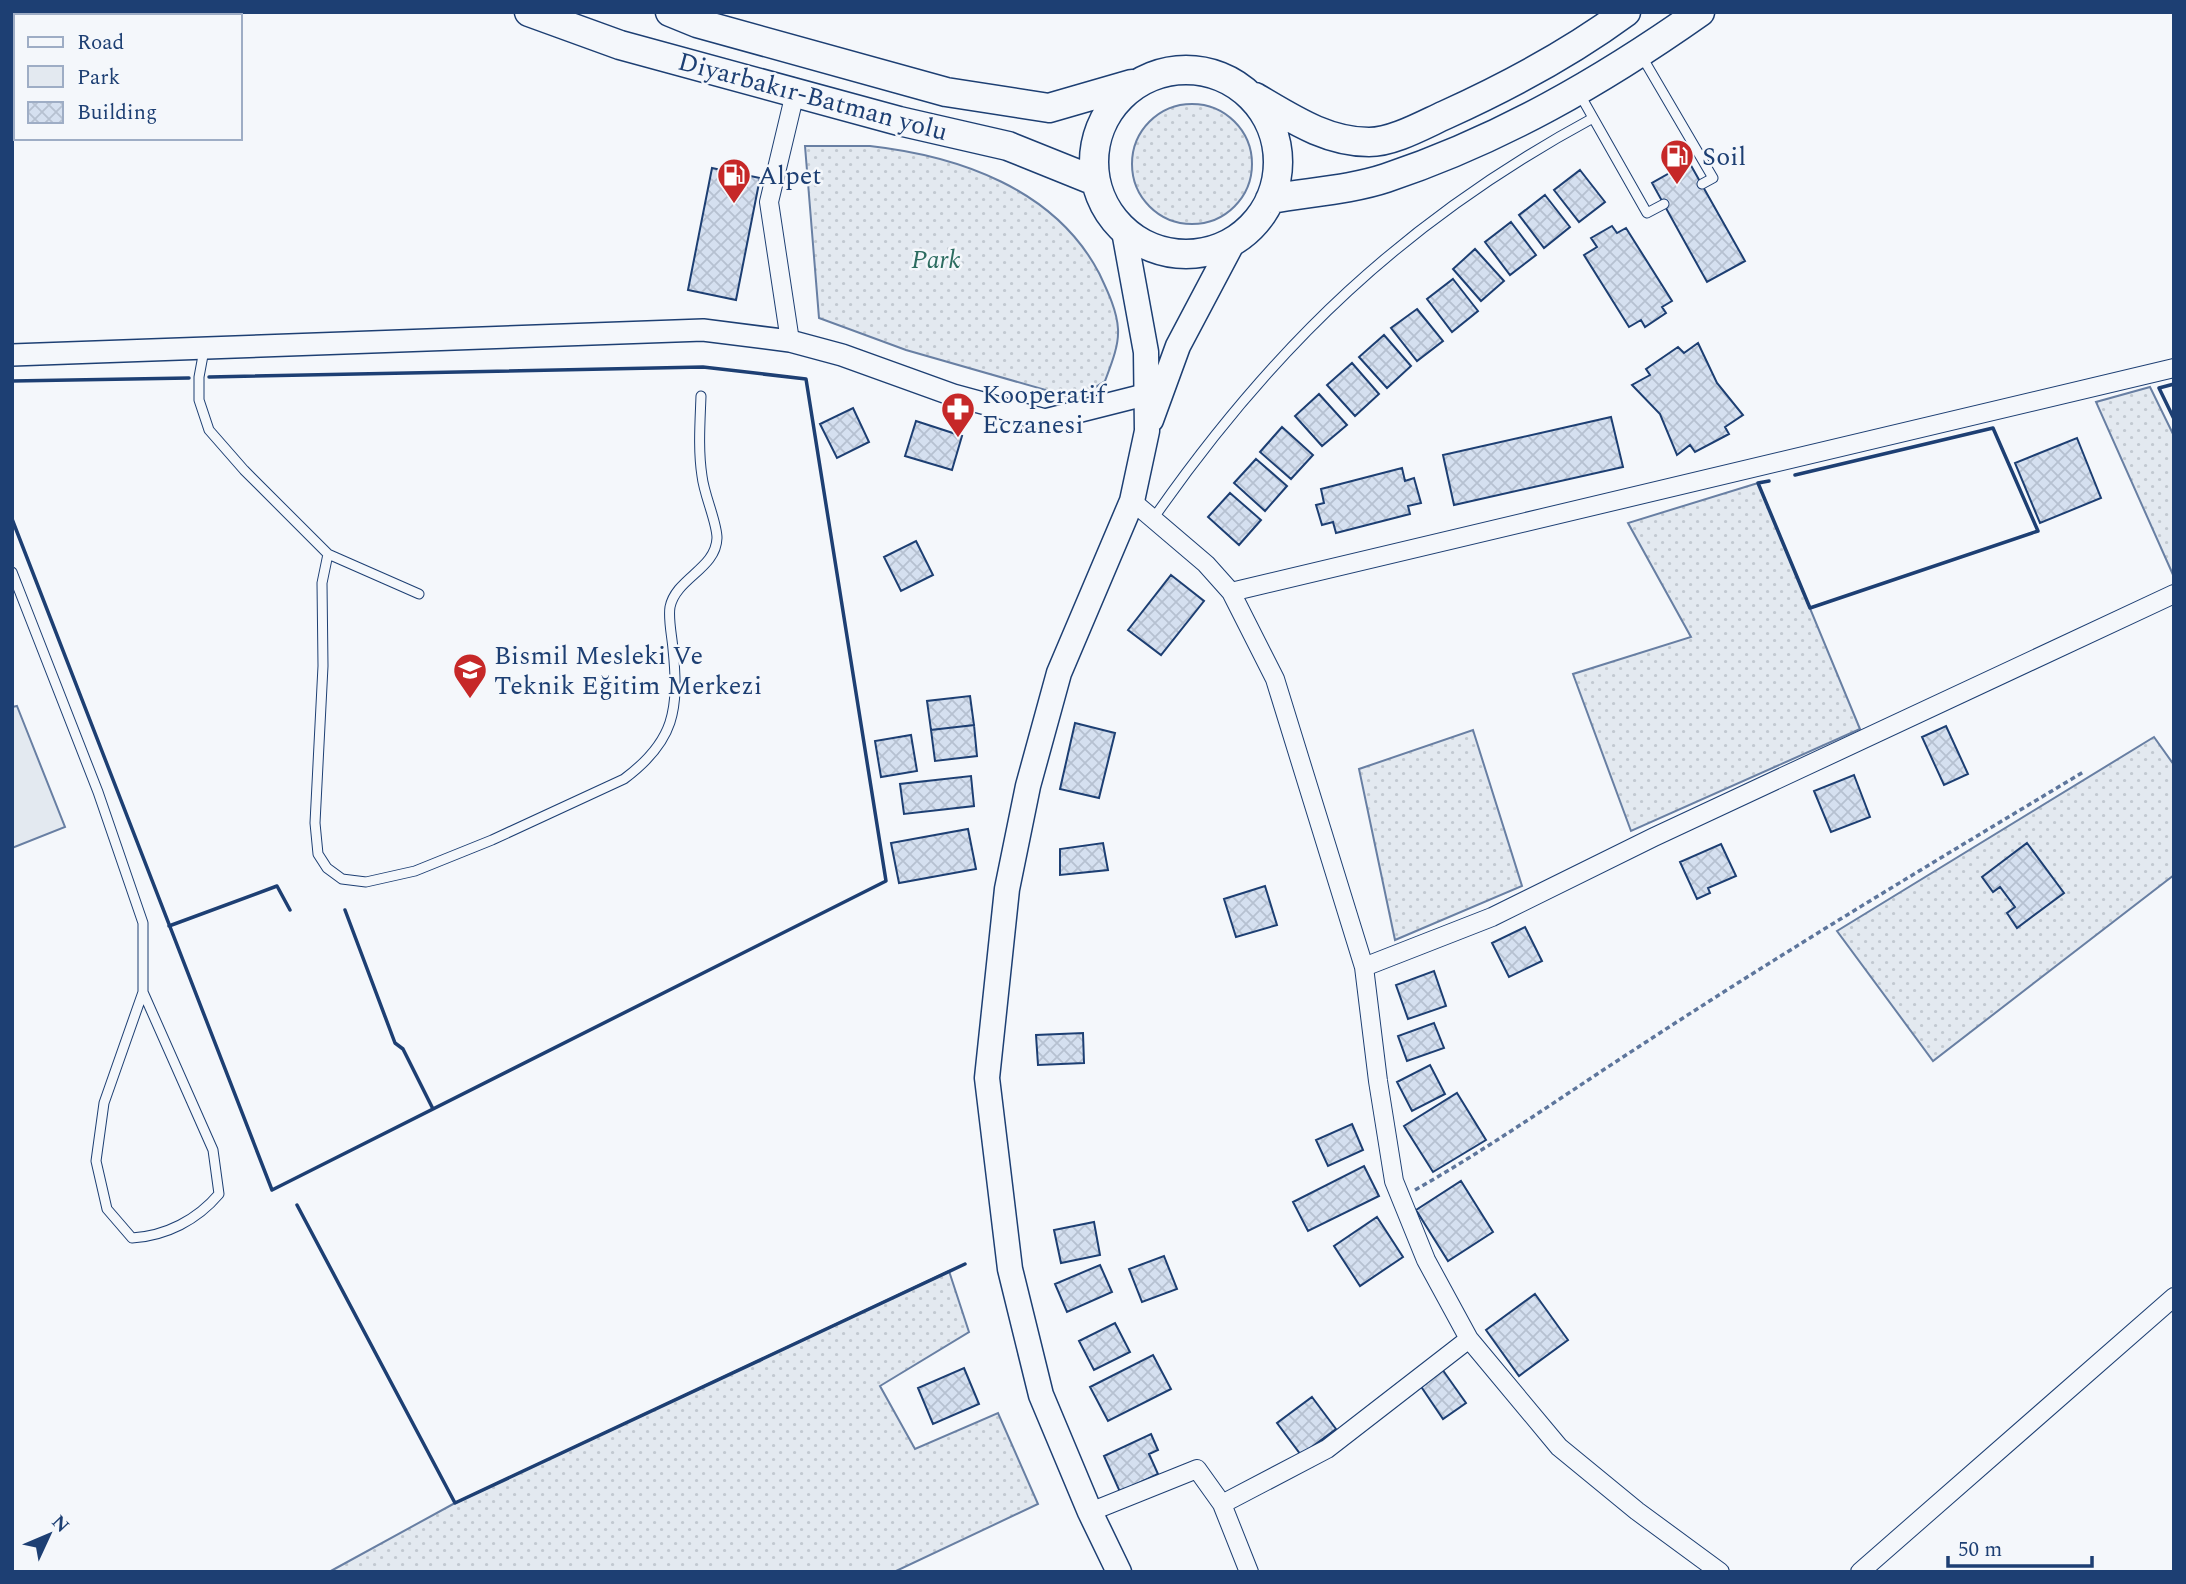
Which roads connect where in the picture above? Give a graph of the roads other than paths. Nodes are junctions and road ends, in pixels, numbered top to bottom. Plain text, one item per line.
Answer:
1 (529, 12) edge
2 (670, 12) edge
3 (1626, 12) edge
4 (1700, 12) edge
5 (1640, 54) junction
6 (1138, 82) junction
7 (1578, 91) junction
8 (1247, 92) junction
9 (795, 93) junction
10 (1593, 118) junction
11 (1095, 181) junction
12 (1702, 184) dead end
13 (1270, 199) junction
14 (1664, 204) dead end
15 (1124, 231) junction
16 (1233, 242) junction
17 (790, 341) junction
18 (1178, 346) junction
19 (204, 348) junction
20 (12, 355) edge
21 (2174, 369) edge
22 (1144, 394) junction
23 (701, 396) dead end
24 (1147, 431) junction
25 (1132, 501) junction
26 (1153, 519) junction
27 (328, 554) junction
28 (12, 572) edge
29 (1231, 592) junction
30 (419, 594) dead end
31 (2174, 594) edge
32 (1364, 967) junction
33 (143, 992) junction
34 (2174, 1297) edge
35 (1469, 1339) junction
36 (1222, 1504) junction
37 (1090, 1512) junction
38 (1119, 1572) edge
39 (1249, 1572) edge
40 (1720, 1572) edge
41 (1860, 1572) edge

1 - 9 highway, Diyarbakır-Batman yolu
2 - 6 highway, Diyarbakır-Batman yolu
3 - 8 highway
4 - 5 highway
5 - 7 highway
5 - 12 lane
6 - 8 highway
6 - 11 highway
7 - 10 lane
7 - 13 highway
8 - 13 highway
9 - 11 highway, Diyarbakır-Batman yolu
9 - 17 street
10 - 14 lane
10 - 26 lane
11 - 15 highway
13 - 16 highway
15 - 16 highway
15 - 22 main road
16 - 18 main road
17 - 19 street
17 - 22 street
18 - 22 street
18 - 24 main road
19 - 20 street
19 - 27 lane
21 - 29 street
22 - 24 main road
23 - 27 lane
24 - 25 main road
25 - 26 street
25 - 37 main road
26 - 29 street
27 - 30 lane
28 - 33 lane
29 - 32 street
31 - 32 street
32 - 35 street
33 - 33 lane
34 - 41 street
35 - 36 street
35 - 40 street
36 - 37 street
36 - 39 street
37 - 38 main road

